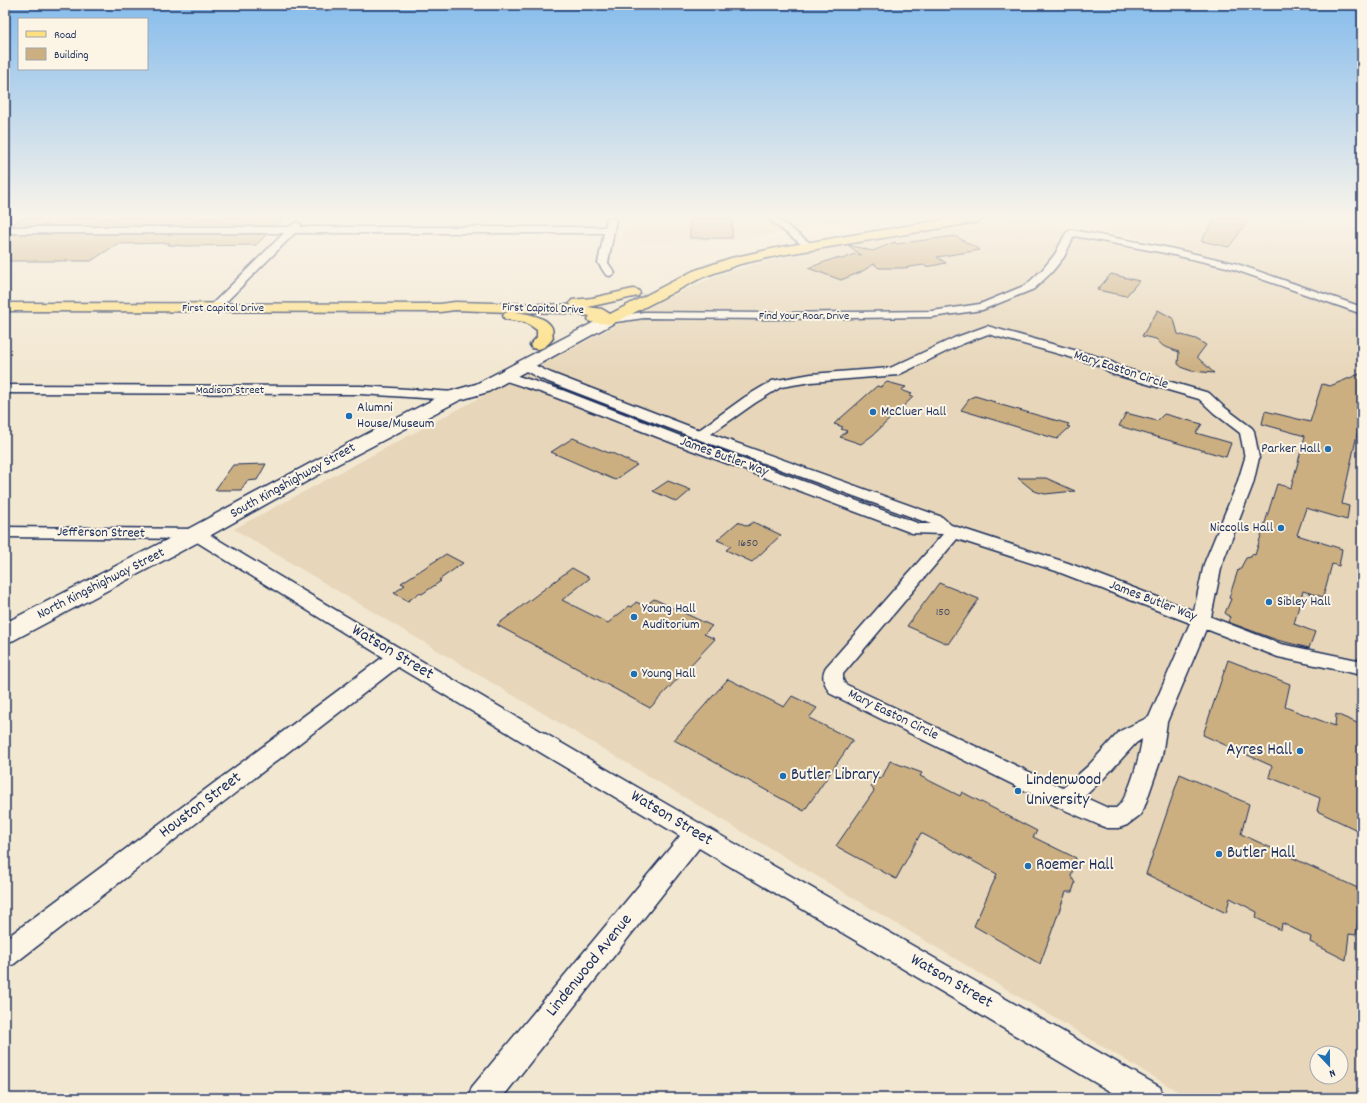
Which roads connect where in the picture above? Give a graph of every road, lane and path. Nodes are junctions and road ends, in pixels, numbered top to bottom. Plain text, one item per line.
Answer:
1 (253, 269) edge
2 (607, 269) edge
3 (708, 269) edge
4 (1048, 269) edge
5 (1243, 269) edge
6 (610, 273) dead end
7 (656, 285) junction
8 (633, 293) junction
9 (997, 300) junction
10 (455, 306) junction
11 (5, 307) edge
12 (214, 308) junction
13 (440, 308) junction
14 (474, 311) junction
15 (1362, 311) edge
16 (597, 316) junction
17 (538, 345) junction
18 (524, 366) junction
19 (505, 376) junction
20 (5, 389) edge
21 (454, 396) junction
22 (700, 434) junction
23 (950, 531) junction
24 (5, 532) edge
25 (196, 534) junction
26 (1201, 619) junction
27 (5, 634) edge
28 (397, 657) junction
29 (1362, 668) edge
30 (1157, 722) junction
31 (1066, 800) junction
32 (696, 834) junction
33 (5, 954) edge
34 (1143, 1096) edge
35 (483, 1098) edge

1 - 12 street
2 - 6 street
3 - 7 main road, First Capitol Drive
4 - 9 street, Find Your Roar Drive
5 - 15 street, Find Your Roar Drive
7 - 8 main road, First Capitol Drive
7 - 9 street, Find Your Roar Drive
7 - 16 main road, First Capitol Drive
8 - 10 main road
8 - 16 main road, First Capitol Drive
9 - 16 street, Find Your Roar Drive
10 - 13 main road, First Capitol Drive
10 - 16 main road, First Capitol Drive
11 - 12 main road, First Capitol Drive
12 - 13 main road, First Capitol Drive
13 - 14 main road, First Capitol Drive
14 - 16 main road, First Capitol Drive
14 - 17 main road
16 - 17 main road, South Kingshighway Street
16 - 18 main road, South Kingshighway Street
17 - 21 main road, South Kingshighway Street
18 - 19 main road, South Kingshighway Street
18 - 22 street, James Butler Way
19 - 21 main road, South Kingshighway Street
19 - 23 street, James Butler Way
20 - 21 street, Madison Street
21 - 25 main road, South Kingshighway Street
22 - 23 street, James Butler Way
22 - 26 street, Mary Easton Circle
23 - 26 street, James Butler Way
23 - 31 street, Mary Easton Circle
24 - 25 street, Jefferson Street
25 - 27 main road, North Kingshighway Street
25 - 28 street, Watson Street
26 - 29 street, James Butler Way
26 - 30 street, Mary Easton Circle
28 - 32 street, Watson Street
28 - 33 street, Houston Street
30 - 31 street
30 - 31 street, Mary Easton Circle
32 - 34 street, Watson Street
32 - 35 street, Lindenwood Avenue

